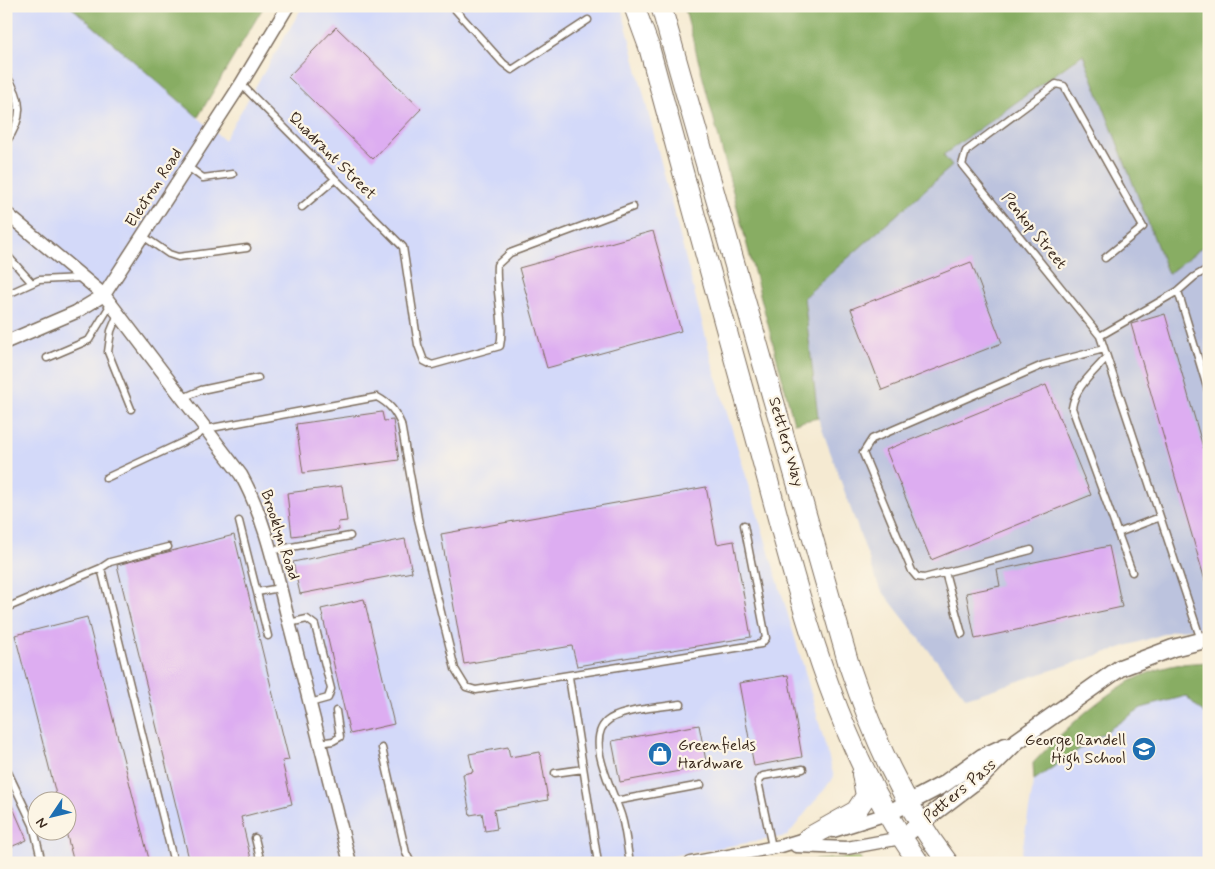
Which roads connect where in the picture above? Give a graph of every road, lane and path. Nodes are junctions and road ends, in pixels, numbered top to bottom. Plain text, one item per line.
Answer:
1 (288, 6) edge
2 (452, 6) edge
3 (634, 6) edge
4 (661, 6) edge
5 (588, 20) dead end
6 (6, 75) edge
7 (241, 84) junction
8 (6, 142) edge
9 (188, 167) junction
10 (233, 174) dead end
11 (335, 179) junction
12 (302, 207) dead end
13 (633, 207) dead end
14 (6, 213) edge
15 (142, 236) junction
16 (246, 248) dead end
17 (6, 254) edge
18 (1105, 258) dead end
19 (1209, 268) edge
20 (85, 278) junction
21 (32, 283) junction
22 (1178, 291) junction
23 (6, 295) edge
24 (111, 304) junction
25 (1100, 336) junction
26 (6, 342) edge
27 (1104, 349) junction
28 (47, 358) dead end
29 (1107, 358) junction
30 (258, 378) dead end
31 (1209, 394) edge
32 (183, 398) junction
33 (131, 410) dead end
34 (206, 429) junction
35 (106, 478) dead end
36 (1160, 517) junction
37 (239, 521) dead end
38 (744, 525) dead end
39 (1118, 533) junction
40 (350, 536) dead end
41 (168, 547) dead end
42 (1031, 550) dead end
43 (270, 551) junction
44 (101, 568) junction
45 (945, 572) junction
46 (1132, 572) dead end
47 (280, 588) junction
48 (258, 592) junction
49 (6, 608) edge
50 (289, 622) junction
51 (962, 634) dead end
52 (268, 636) dead end
53 (1205, 640) edge
54 (569, 677) junction
55 (310, 703) junction
56 (680, 704) dead end
57 (336, 711) dead end
58 (841, 716) junction
59 (1017, 741) junction
60 (319, 743) junction
61 (382, 748) dead end
62 (6, 768) edge
63 (583, 769) junction
64 (803, 769) dead end
65 (555, 773) dead end
66 (701, 785) dead end
67 (615, 801) junction
68 (907, 803) junction
69 (887, 814) junction
70 (920, 825) junction
71 (255, 838) dead end
72 (808, 838) junction
73 (901, 838) junction
74 (776, 847) junction
75 (42, 863) edge
76 (174, 863) edge
77 (260, 863) edge
78 (350, 863) edge
79 (411, 863) edge
80 (598, 863) edge
81 (630, 863) edge
82 (693, 863) edge
83 (919, 863) edge
84 (948, 863) edge

1 - 7 street, Electron Road
2 - 5 lane
3 - 58 main road, Settlers Way
4 - 68 main road, Settlers Way
6 - 8 lane
7 - 9 street, Electron Road
7 - 11 lane, Quadrant Street
9 - 10 lane
9 - 15 street, Electron Road
11 - 12 lane
11 - 13 lane, Quadrant Street
14 - 20 street, Brooklyn Road
15 - 16 lane
15 - 24 street, Electron Road
17 - 21 lane
18 - 25 lane, Penkop Street
19 - 22 lane
20 - 21 lane
20 - 24 street, Brooklyn Road
21 - 23 lane
22 - 25 lane
22 - 31 lane
24 - 26 street, Electron Road
24 - 28 lane
24 - 32 street, Brooklyn Road
24 - 33 lane
25 - 27 lane, Penkop Street
27 - 29 lane, Penkop Street
27 - 45 lane
29 - 36 lane, Penkop Street
29 - 39 lane
30 - 32 lane
32 - 34 street, Brooklyn Road
34 - 35 lane
34 - 43 street, Brooklyn Road
34 - 54 lane
36 - 39 lane
36 - 53 lane, Penkop Street
37 - 48 lane
38 - 54 lane
39 - 46 lane
40 - 43 lane
41 - 44 lane
42 - 45 lane
43 - 47 street, Brooklyn Road
44 - 49 lane
44 - 76 lane
45 - 51 lane
47 - 48 lane
47 - 50 street, Brooklyn Road
48 - 52 lane
50 - 55 street, Brooklyn Road
50 - 55 lane
53 - 59 street, Potters Pass
54 - 63 lane
55 - 60 street, Brooklyn Road
56 - 67 lane
57 - 60 lane
58 - 69 main road, Settlers Way
58 - 72 main road
59 - 68 street, Potters Pass
59 - 70 street, Potters Pass
60 - 78 street, Brooklyn Road
61 - 79 lane
62 - 75 lane
63 - 65 lane
63 - 80 lane
64 - 74 lane
66 - 67 lane
67 - 81 lane
68 - 69 street, Potters Pass
68 - 70 main road, Settlers Way
69 - 72 street
69 - 73 main road, Settlers Way
70 - 73 street, Potters Pass
70 - 84 main road, Settlers Way
71 - 77 lane
72 - 74 street
73 - 74 street
73 - 83 main road, Settlers Way
74 - 82 street

